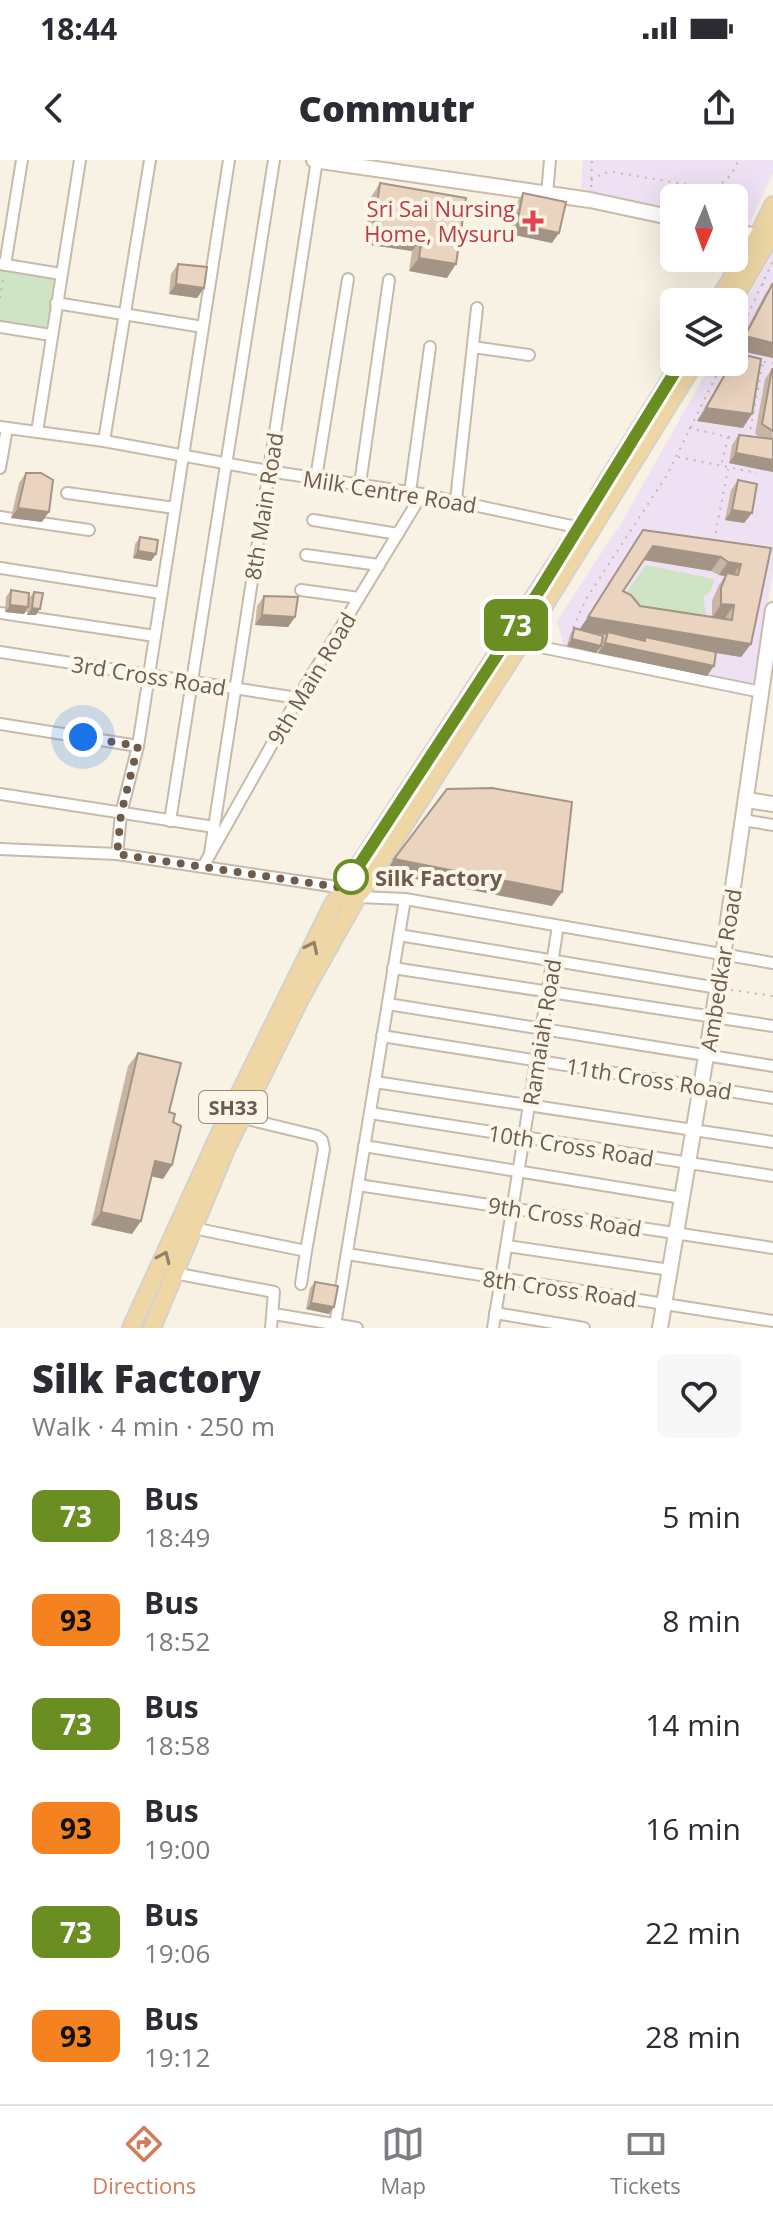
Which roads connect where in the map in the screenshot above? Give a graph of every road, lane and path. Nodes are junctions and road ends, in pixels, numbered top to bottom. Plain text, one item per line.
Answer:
1 (22, 160) edge
2 (80, 160) edge
3 (150, 160) edge
4 (229, 160) edge
5 (274, 160) edge
6 (316, 160) edge
7 (550, 160) edge
8 (592, 160) edge
9 (738, 160) edge
10 (591, 180) junction
11 (591, 192) dead end
12 (547, 194) junction
13 (773, 205) edge
14 (660, 215) edge
15 (767, 236) edge
16 (773, 261) edge
17 (2, 265) edge
18 (61, 274) junction
19 (348, 279) dead end
20 (389, 280) dead end
21 (762, 284) junction
22 (773, 286) edge
23 (728, 288) edge
24 (739, 288) edge
25 (0, 298) edge
26 (56, 303) junction
27 (477, 308) dead end
28 (125, 313) junction
29 (748, 314) edge
30 (0, 327) edge
31 (203, 327) junction
32 (51, 335) junction
33 (430, 347) dead end
34 (473, 347) junction
35 (529, 355) dead end
36 (748, 360) edge
37 (763, 362) junction
38 (773, 363) edge
39 (673, 376) edge
40 (686, 376) edge
41 (716, 376) edge
42 (3, 427) edge
43 (689, 428) junction
44 (37, 432) junction
45 (728, 437) junction
46 (738, 439) edge
47 (104, 441) junction
48 (749, 441) edge
49 (183, 455) junction
50 (676, 457) junction
51 (225, 463) junction
52 (721, 467) junction
53 (0, 468) edge
54 (729, 468) junction
55 (268, 471) junction
56 (757, 473) dead end
57 (316, 478) junction
58 (360, 484) junction
59 (410, 492) junction
60 (67, 493) dead end
61 (422, 494) junction
62 (456, 500) junction
63 (175, 508) junction
64 (0, 517) edge
65 (313, 520) dead end
66 (585, 529) junction
67 (89, 530) dead end
68 (398, 534) junction
69 (713, 547) edge
70 (306, 555) dead end
71 (379, 565) junction
72 (0, 568) edge
73 (301, 590) dead end
74 (161, 593) junction
75 (359, 598) junction
76 (773, 610) edge
77 (0, 613) edge
78 (155, 636) junction
79 (584, 636) edge
80 (513, 641) junction
81 (0, 652) edge
82 (149, 675) junction
83 (192, 681) junction
84 (235, 688) junction
85 (761, 692) junction
86 (298, 698) junction
87 (0, 724) edge
88 (138, 746) junction
89 (0, 794) edge
90 (746, 800) junction
91 (773, 804) edge
92 (121, 814) junction
93 (743, 820) junction
94 (170, 821) junction
95 (773, 825) edge
96 (214, 827) junction
97 (0, 849) edge
98 (210, 853) junction
99 (117, 854) junction
100 (204, 865) junction
101 (352, 892) junction
102 (405, 899) junction
103 (558, 926) junction
104 (399, 935) junction
105 (723, 956) junction
106 (552, 962) junction
107 (773, 963) edge
108 (393, 968) junction
109 (718, 988) junction
110 (548, 992) junction
111 (773, 996) edge
112 (388, 1004) junction
113 (713, 1017) junction
114 (773, 1026) edge
115 (541, 1027) junction
116 (382, 1036) junction
117 (706, 1055) junction
118 (537, 1060) junction
119 (773, 1066) edge
120 (375, 1082) junction
121 (701, 1086) junction
122 (773, 1098) edge
123 (530, 1104) junction
124 (370, 1113) junction
125 (243, 1118) junction
126 (694, 1130) junction
127 (524, 1137) junction
128 (773, 1142) edge
129 (364, 1146) junction
130 (688, 1163) junction
131 (518, 1171) junction
132 (773, 1176) edge
133 (358, 1185) junction
134 (682, 1198) junction
135 (512, 1208) junction
136 (193, 1228) junction
137 (676, 1233) junction
138 (507, 1246) junction
139 (773, 1248) edge
140 (306, 1251) junction
141 (347, 1254) junction
142 (670, 1270) junction
143 (174, 1273) junction
144 (501, 1279) junction
145 (301, 1284) dead end
146 (664, 1303) junction
147 (495, 1313) junction
148 (274, 1314) junction
149 (773, 1321) edge
150 (335, 1325) junction
151 (131, 1328) edge
152 (152, 1328) edge
153 (271, 1328) edge
154 (357, 1328) edge
155 (493, 1328) edge
156 (584, 1328) edge
157 (660, 1328) edge

1 - 17 street
2 - 18 street
3 - 28 street
4 - 31 street
5 - 51 street
6 - 12 street
6 - 55 street, 8th Main Road
7 - 12 street
8 - 10 path
9 - 10 path
10 - 11 path
12 - 14 street
13 - 15 main road
15 - 23 main road
15 - 24 main road
16 - 21 path
17 - 18 street
17 - 25 path
18 - 26 street
19 - 57 street
20 - 58 street
21 - 22 path
21 - 29 path
26 - 28 street
26 - 32 street
27 - 34 street
28 - 31 street
28 - 47 street
30 - 32 street
31 - 49 street
32 - 44 street
33 - 59 street
34 - 35 street
34 - 62 street
36 - 37 path
37 - 38 path
37 - 48 path
39 - 66 main road, SH33
40 - 66 main road
41 - 43 path
42 - 44 street, Milk Centre Road
42 - 53 street
43 - 45 path
43 - 50 path
44 - 47 street, Milk Centre Road
45 - 46 path
45 - 52 path
47 - 49 street, Milk Centre Road
49 - 51 street, Milk Centre Road
49 - 63 street
50 - 52 path
50 - 79 path
51 - 55 street, Milk Centre Road
51 - 83 street
52 - 54 path
54 - 56 path
54 - 69 path
55 - 57 street, Milk Centre Road
55 - 84 street, 8th Main Road
57 - 58 street, Milk Centre Road
58 - 59 street, Milk Centre Road
59 - 61 street, Milk Centre Road
60 - 63 street
61 - 62 street, Milk Centre Road
61 - 68 street, 9th Main Road
62 - 66 street, Milk Centre Road
63 - 74 street
64 - 67 street
65 - 68 street
66 - 80 main road, SH33
68 - 71 street, 9th Main Road
70 - 71 street
71 - 75 street, 9th Main Road
72 - 74 street
73 - 75 street
74 - 78 street
75 - 86 street, 9th Main Road
76 - 85 street, Ambedkar Road
77 - 78 street
78 - 82 street
80 - 85 street
80 - 101 main road, SH33
81 - 82 street, 3rd Cross Road
82 - 83 street, 3rd Cross Road
82 - 88 street
83 - 84 street, 3rd Cross Road
83 - 94 street
84 - 86 street, 3rd Cross Road
84 - 96 street, 8th Main Road
85 - 90 street, Ambedkar Road
86 - 98 street, 9th Main Road
87 - 88 street
88 - 92 street
89 - 92 street
90 - 91 street
90 - 93 street, Ambedkar Road
92 - 94 street
92 - 99 street
93 - 95 street
93 - 105 street, Ambedkar Road
94 - 96 street
96 - 98 street, 8th Main Road
97 - 99 street
98 - 100 street, 9th Main Road
99 - 100 street
100 - 101 street
101 - 102 street
101 - 125 main road
151 -> 101 main road, SH33
102 - 103 street
102 - 104 street
103 - 105 street
103 - 106 street, Ramaiah Road
104 - 106 street
104 - 108 street
105 - 107 street
105 - 109 street, Ambedkar Road
106 - 109 street
106 - 110 street, Ramaiah Road
108 - 110 street
108 - 112 street
109 - 111 path
109 - 113 street, Ambedkar Road
110 - 113 street
110 - 115 street, Ramaiah Road
112 - 115 street
112 - 116 street
113 - 114 street
113 - 117 street, Ambedkar Road
115 - 117 street
115 - 118 street, Ramaiah Road
116 - 118 street, 11th Cross Road
116 - 120 street
117 - 119 street
117 - 121 street, Ambedkar Road
118 - 121 street, 11th Cross Road
118 - 123 street, Ramaiah Road
120 - 123 street
120 - 124 street
121 - 122 street, 11th Cross Road
121 - 126 street, Ambedkar Road
123 - 126 street
123 - 127 street, Ramaiah Road
124 - 127 street, 10th Cross Road
124 - 129 street
125 - 136 main road
125 - 140 street
126 - 128 street
126 - 130 street, Ambedkar Road
127 - 130 street, 10th Cross Road
127 - 131 street, Ramaiah Road
129 - 131 street
129 - 133 street
130 - 132 street, 10th Cross Road
130 - 134 street, Ambedkar Road
131 - 134 street
131 - 135 street, Ramaiah Road
133 - 135 street, 9th Cross Road
133 - 141 street
134 - 137 street, Ambedkar Road
135 - 137 street, 9th Cross Road
135 - 138 street, Ramaiah Road
136 - 140 street
136 - 143 main road
137 - 139 street, 9th Cross Road
137 - 142 street, Ambedkar Road
138 - 142 street
138 - 144 street, Ramaiah Road
140 - 145 street
141 - 144 street, 8th Cross Road
141 - 150 street
142 - 146 street, Ambedkar Road
143 - 148 street
143 - 152 main road
144 - 146 street, 8th Cross Road
144 - 147 street, Ramaiah Road
146 - 149 street, 8th Cross Road
146 - 157 street, Ambedkar Road
147 - 155 street, Ramaiah Road
147 - 156 street
148 - 150 street
148 - 153 street
150 - 154 street

